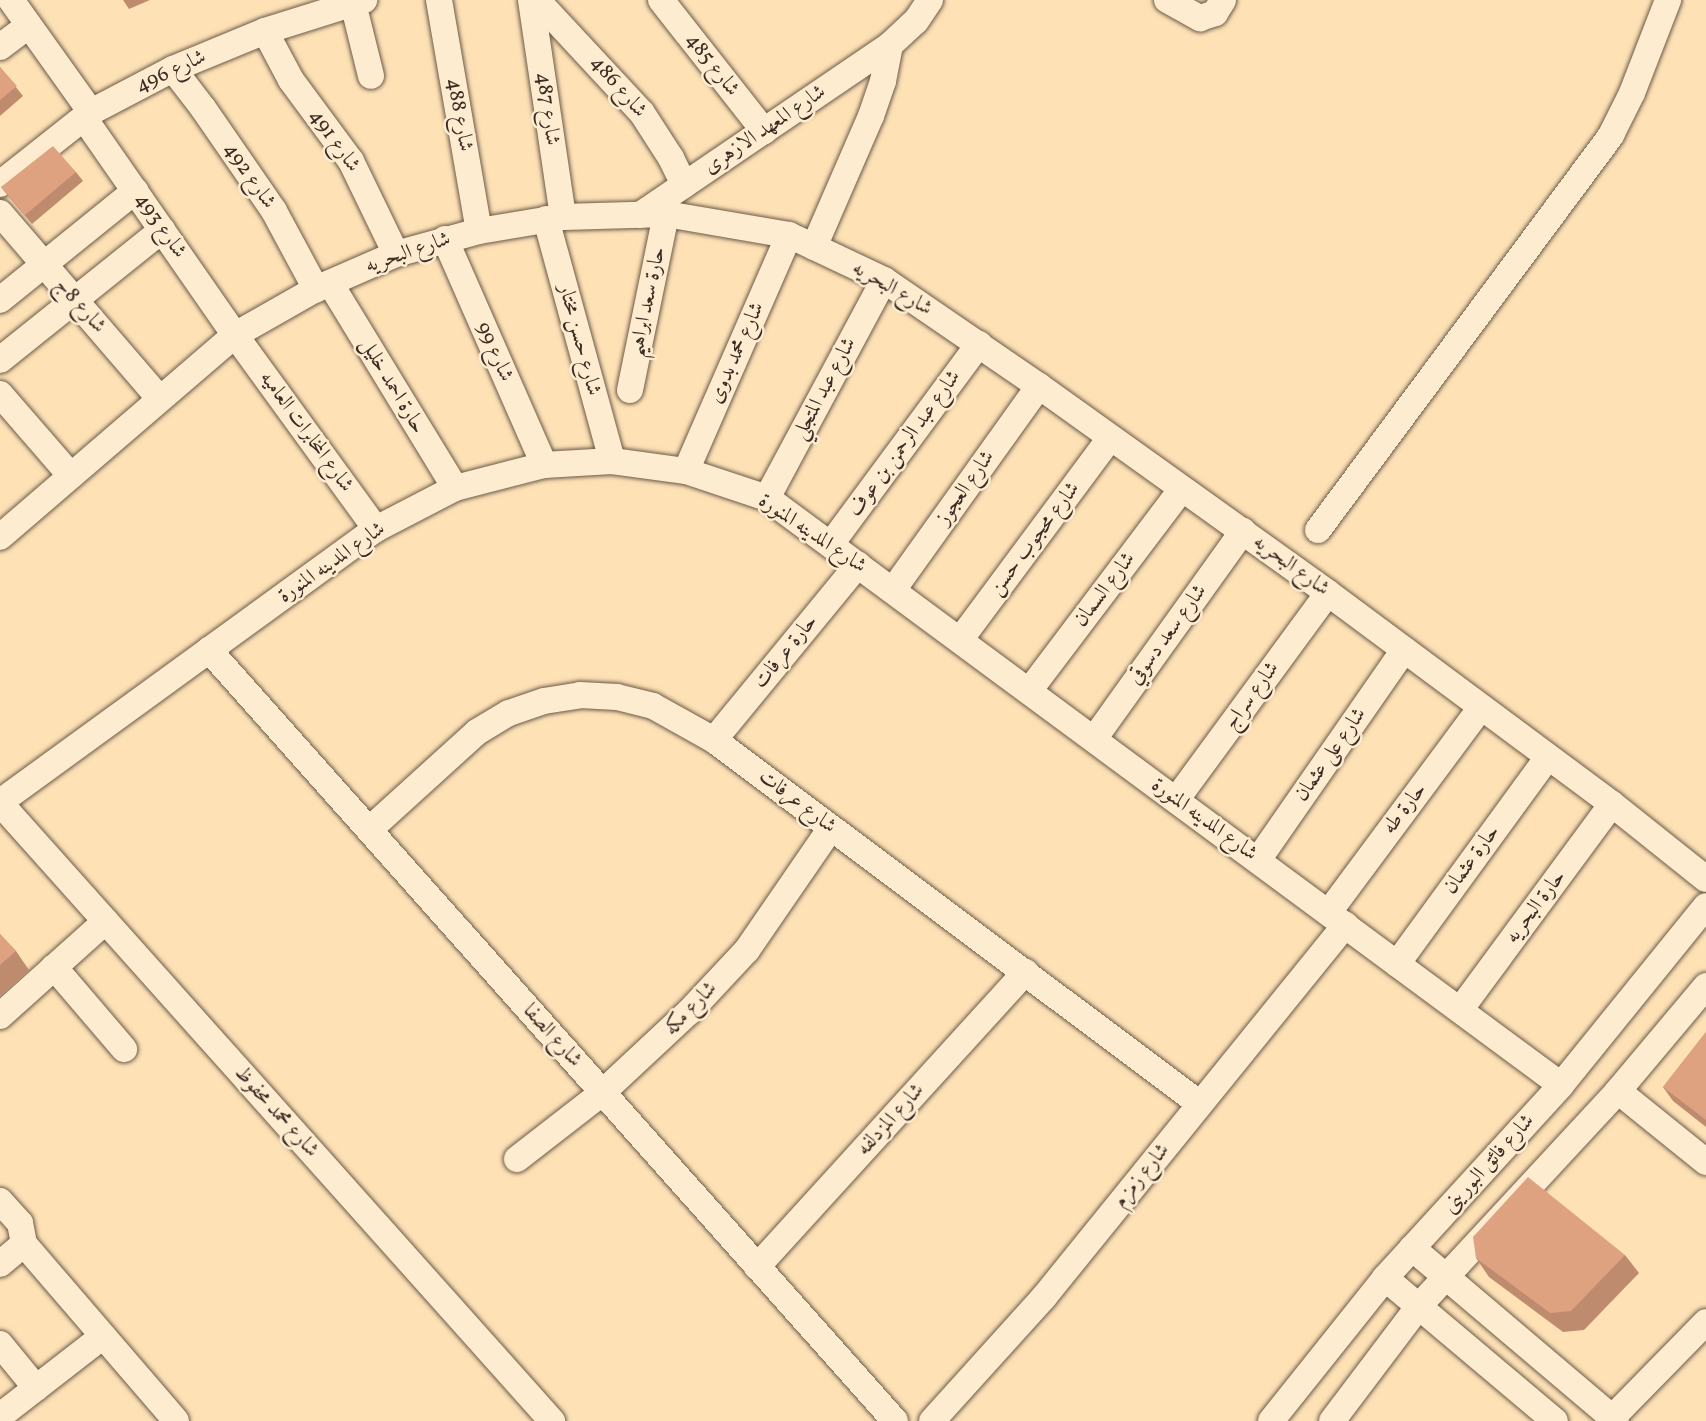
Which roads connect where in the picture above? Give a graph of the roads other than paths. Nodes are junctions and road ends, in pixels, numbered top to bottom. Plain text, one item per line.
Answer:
1 (11, 0) edge
2 (439, 0) edge
3 (531, 0) edge
4 (537, 0) edge
5 (661, 0) edge
6 (930, 0) edge
7 (1167, 0) edge
8 (1223, 0) edge
9 (1668, 0) edge
10 (358, 1) edge
11 (29, 25) junction
12 (265, 31) junction
13 (890, 45) junction
14 (0, 47) edge
15 (173, 69) junction
16 (371, 76) dead end
17 (87, 115) junction
18 (764, 131) junction
19 (0, 184) edge
20 (684, 185) junction
21 (135, 191) junction
22 (0, 213) edge
23 (666, 214) junction
24 (640, 215) junction
25 (554, 218) junction
26 (162, 230) junction
27 (479, 231) junction
28 (789, 235) junction
29 (444, 239) junction
30 (814, 247) junction
31 (396, 254) junction
32 (44, 264) junction
33 (884, 280) junction
34 (323, 286) junction
35 (0, 300) edge
36 (75, 300) junction
37 (235, 335) junction
38 (979, 344) junction
39 (0, 360) edge
40 (1039, 386) junction
41 (630, 390) dead end
42 (0, 394) edge
43 (160, 399) junction
44 (1110, 438) junction
45 (612, 461) junction
46 (543, 465) junction
47 (686, 471) junction
48 (71, 476) junction
49 (455, 489) junction
50 (1182, 489) junction
51 (767, 498) junction
52 (376, 529) junction
53 (1318, 530) dead end
54 (1243, 531) junction
55 (0, 537) edge
56 (831, 544) junction
57 (858, 565) junction
58 (893, 590) junction
59 (1328, 593) junction
60 (960, 640) junction
61 (209, 650) junction
62 (1404, 650) junction
63 (1029, 691) junction
64 (1481, 707) junction
65 (1094, 738) junction
66 (714, 740) junction
67 (1548, 757) junction
68 (1176, 800) junction
69 (0, 803) edge
70 (1612, 804) junction
71 (831, 828) junction
72 (369, 830) junction
73 (1258, 860) junction
74 (1706, 879) edge
75 (1706, 906) edge
76 (1337, 919) junction
77 (106, 921) junction
78 (1397, 963) junction
79 (54, 967) junction
80 (1025, 972) junction
81 (1706, 987) edge
82 (1460, 1010) junction
83 (0, 1016) edge
84 (124, 1049) dead end
85 (1561, 1085) junction
86 (1618, 1091) junction
87 (602, 1093) junction
88 (1200, 1104) junction
89 (518, 1160) dead end
90 (1706, 1162) edge
91 (0, 1201) edge
92 (24, 1244) junction
93 (1412, 1248) junction
94 (0, 1264) edge
95 (757, 1267) junction
96 (1446, 1277) junction
97 (1385, 1278) junction
98 (1419, 1306) junction
99 (1706, 1322) edge
100 (103, 1336) junction
101 (0, 1344) edge
102 (36, 1388) junction
103 (0, 1416) edge
104 (1614, 1419) edge
105 (176, 1421) edge
106 (552, 1421) edge
107 (895, 1421) edge
108 (932, 1421) edge
109 (1271, 1421) edge
110 (1332, 1421) edge
111 (1555, 1421) edge

1 - 11 street, شارع 493
2 - 27 street, شارع 488
3 - 25 street, شارع 487
4 - 20 street, شارع 486
5 - 18 street, شارع 485
6 - 13 street, شارع المعهد الازهرى
7 - 8 street
9 - 53 street
10 - 12 street, شارع 496
10 - 16 street
11 - 14 street
11 - 17 street, شارع 493
12 - 15 street, شارع 496
12 - 31 street, شارع 491
13 - 18 street, شارع المعهد الازهرى
13 - 30 street
15 - 17 street, شارع 496
15 - 34 street, شارع 492
17 - 19 street, شارع 496
17 - 21 street, شارع 493
18 - 20 street, شارع المعهد الازهرى
20 - 24 street, شارع المعهد الازهرى
21 - 26 street, شارع 493
21 - 32 street
22 - 32 street, شارع 8ج
23 - 24 street, شارع البحريه
23 - 28 street, شارع البحريه
23 - 41 street, حارة سعد ابراهيم
24 - 25 street, شارع البحريه
25 - 27 street, شارع البحريه
25 - 45 street, شارع حسن مختار
26 - 36 street
26 - 37 street, شارع 493
27 - 29 street, شارع البحريه
28 - 30 street, شارع البحريه
28 - 47 street, شارع محمد بدوى
29 - 31 street, شارع البحريه
29 - 46 street, شارع 99
30 - 33 street, شارع البحريه
31 - 34 street, شارع البحريه
32 - 35 street
32 - 36 street, شارع 8ج
33 - 38 street, شارع البحريه
33 - 51 street, شارع عبد المتجلي
34 - 37 street, شارع البحريه
34 - 49 street, حارة احمد خليل
36 - 39 street
36 - 43 street, شارع 8ج
37 - 43 street, شارع البحريه
37 - 52 street, شارع المخابرات العاميه
38 - 40 street, شارع البحريه
38 - 56 street, شارع عبد الرحمن بن عوف
40 - 44 street, شارع البحريه
40 - 58 street, شارع العجوز
42 - 48 street
43 - 48 street, شارع البحريه
44 - 50 street, شارع البحريه
44 - 60 street, شارع محجوب حسن
45 - 46 street, شارع المدينه المنورة
45 - 47 street, شارع المدينه المنورة
46 - 49 street, شارع المدينه المنورة
47 - 51 street, شارع المدينه المنورة
48 - 55 street, شارع البحريه
49 - 52 street, شارع المدينه المنورة
50 - 54 street, شارع البحريه
50 - 63 street, شارع السمان
51 - 56 street, شارع المدينه المنورة
52 - 61 street, شارع المدينه المنورة
54 - 59 street, شارع البحريه
54 - 65 street, شارع سعد دسوقي
56 - 57 street, شارع المدينه المنورة
57 - 58 street, شارع المدينه المنورة
57 - 66 street, حارة عرفات
58 - 60 street, شارع المدينه المنورة
59 - 62 street, شارع البحريه
59 - 68 street, شارع سراج
60 - 63 street, شارع المدينه المنورة
61 - 69 street, شارع المدينه المنورة
61 - 72 street, شارع الصفا
62 - 64 street, شارع البحريه
62 - 73 street, شارع على عثمان
63 - 65 street, شارع المدينه المنورة
64 - 67 street, شارع البحريه
64 - 76 street, حارة طه
65 - 68 street, شارع المدينه المنورة
66 - 71 street, شارع عرفات
66 - 72 street, شارع عرفات
67 - 70 street, شارع البحريه
67 - 78 street, حارة عثمان
68 - 73 street, شارع المدينه المنورة
69 - 77 street, شارع محمد محفوظ
70 - 74 street, شارع البحريه
70 - 82 street, حارة البحريه
71 - 80 street, شارع عرفات
71 - 87 street, شارع مكه
72 - 87 street, شارع الصفا
73 - 76 street, شارع المدينه المنورة
75 - 85 street, شارع فائق البورينى
76 - 78 street, شارع المدينه المنورة
76 - 88 street, شارع زمزم
77 - 79 street
77 - 106 street, شارع محمد محفوظ
78 - 82 street, شارع المدينه المنورة
79 - 83 street
79 - 84 street
80 - 88 street, شارع عرفات
80 - 95 street, شارع المزدلفه
81 - 86 street
82 - 85 street, شارع المدينه المنورة
85 - 93 street, شارع فائق البورينى
86 - 90 street
86 - 96 street
87 - 89 street, شارع مكه
87 - 95 street, شارع الصفا
88 - 108 street, شارع زمزم
91 - 92 street
92 - 94 street
92 - 100 street
93 - 96 street
93 - 97 street, شارع فائق البورينى
95 - 107 street, شارع الصفا
96 - 98 street
96 - 104 street
97 - 98 street
97 - 109 street, شارع فائق البورينى
98 - 110 street
98 - 111 street
99 - 104 street
100 - 102 street
100 - 105 street
101 - 102 street
102 - 103 street

